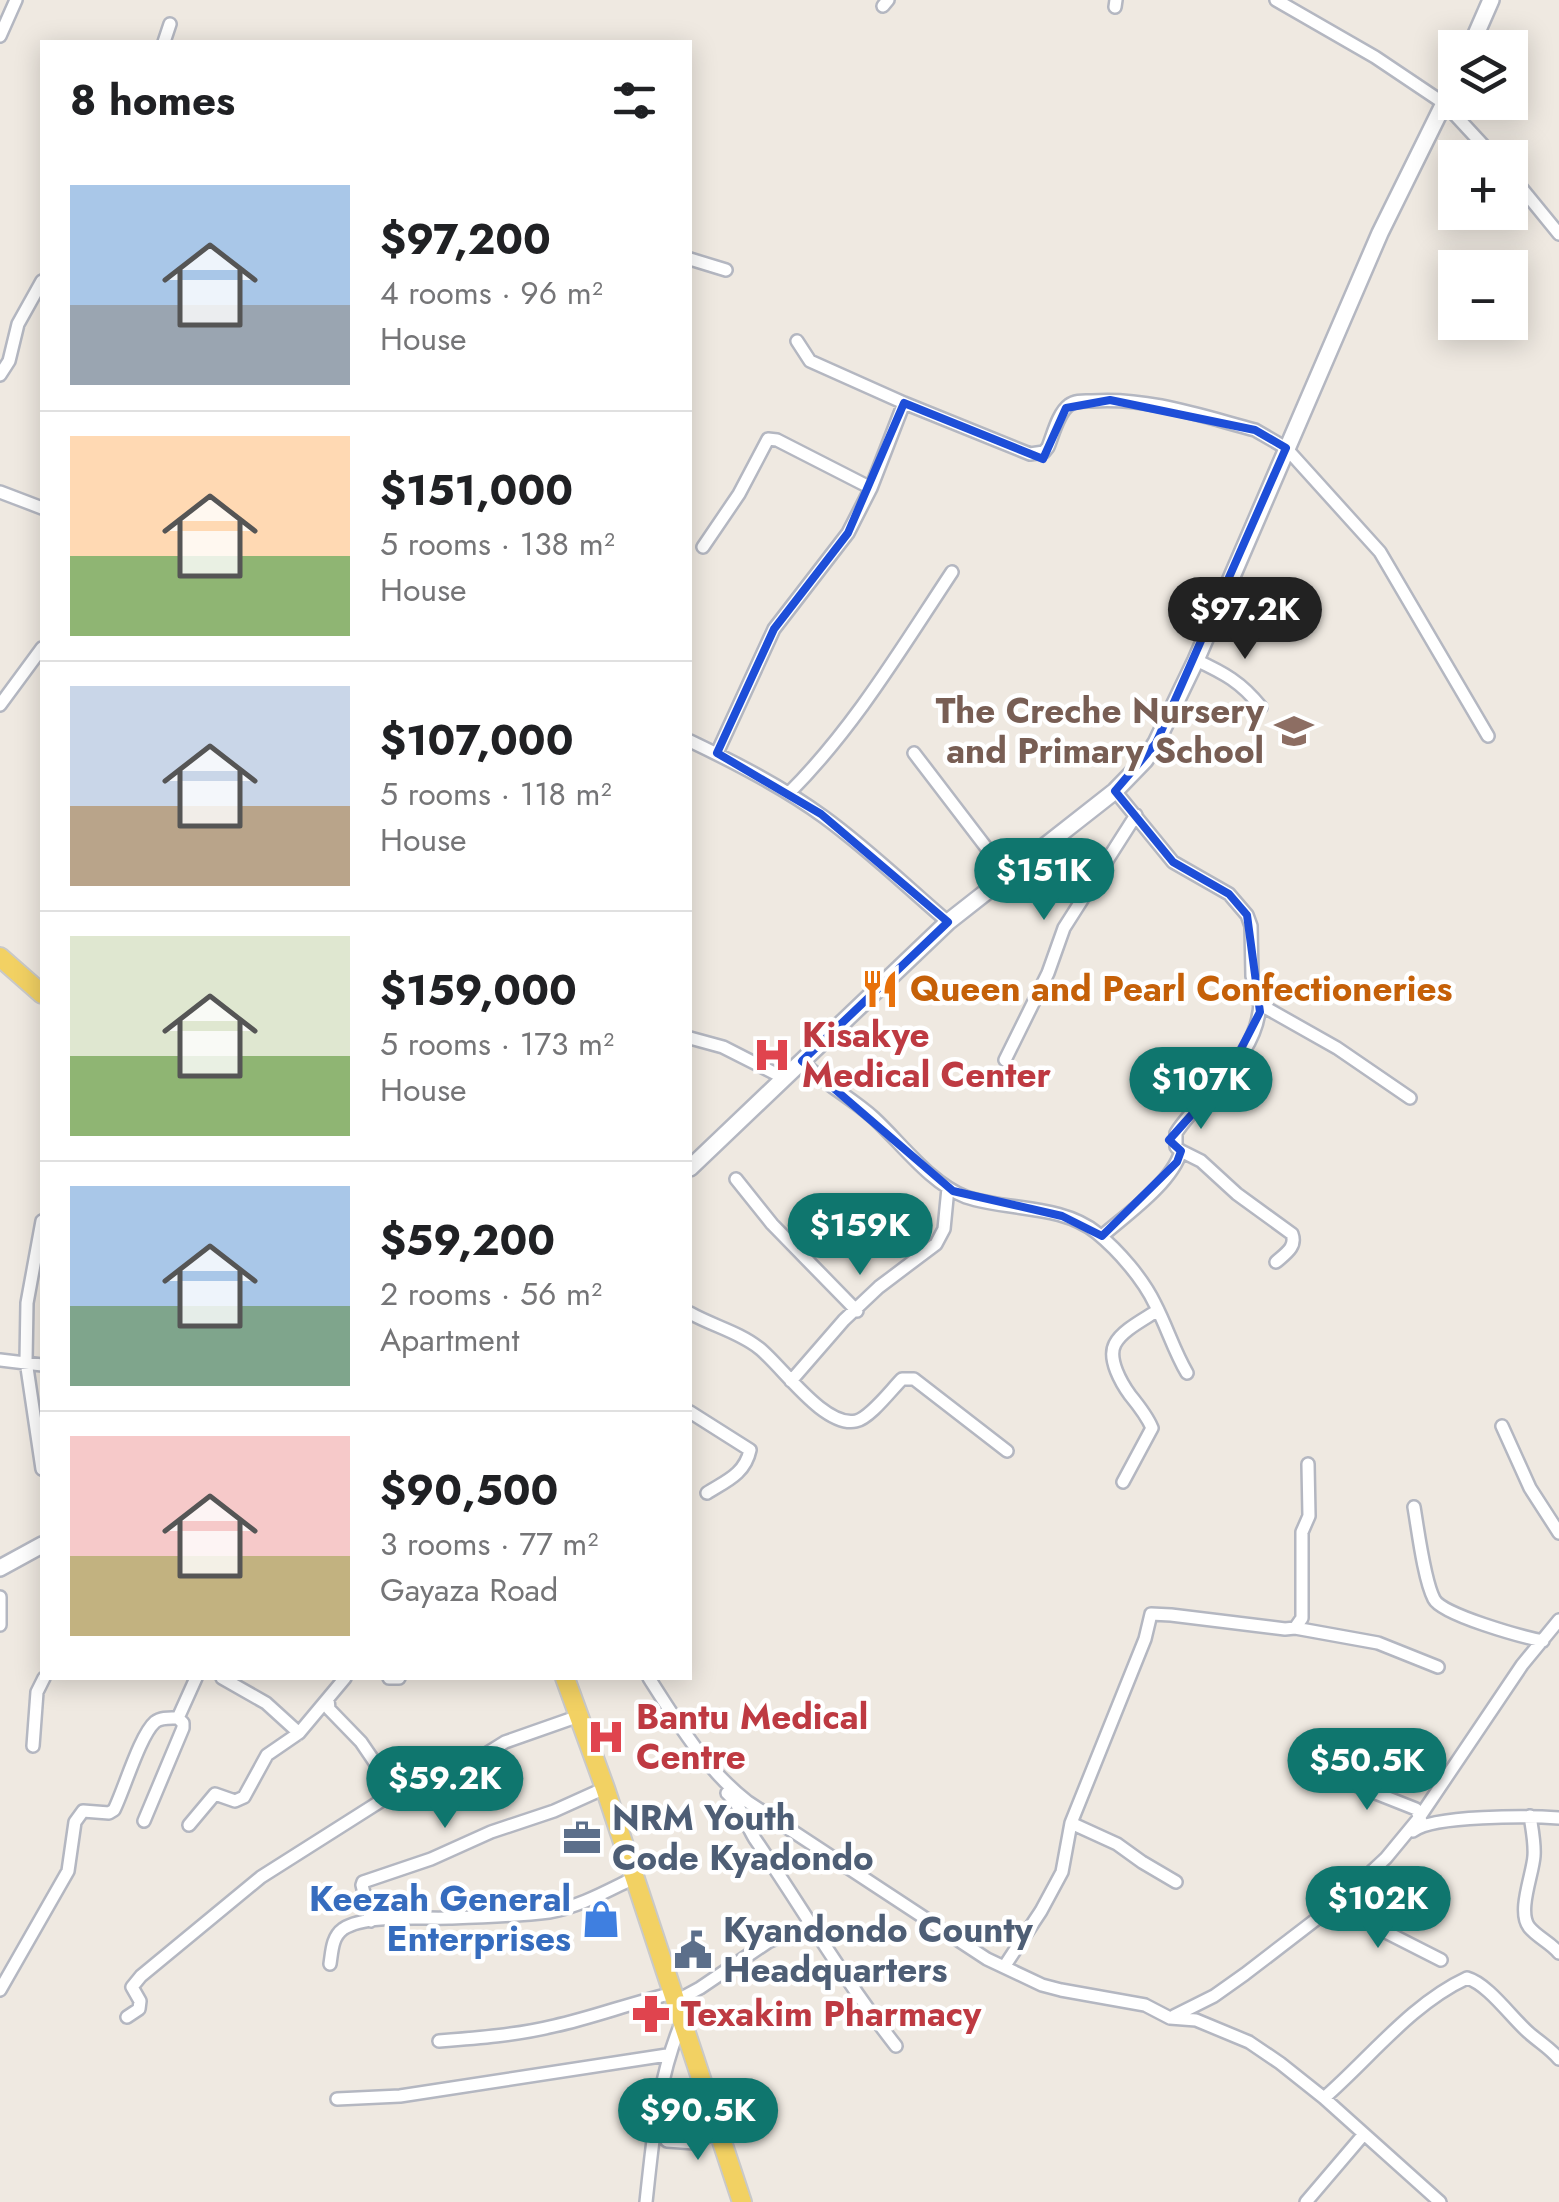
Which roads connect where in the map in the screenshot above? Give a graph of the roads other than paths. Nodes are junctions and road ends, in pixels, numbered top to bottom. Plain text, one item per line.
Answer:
1 (16, 0) edge
2 (1276, 0) edge
3 (1491, 0) edge
4 (170, 24) dead end
5 (1478, 30) edge
6 (0, 36) edge
7 (165, 40) edge
8 (1438, 99) edge
9 (1438, 118) edge
10 (1460, 120) edge
11 (1478, 140) edge
12 (1528, 196) edge
13 (1559, 234) edge
14 (692, 259) edge
15 (726, 270) dead end
16 (40, 285) edge
17 (797, 341) dead end
18 (0, 376) edge
19 (904, 403) junction
20 (1286, 448) junction
21 (871, 488) junction
22 (0, 492) edge
23 (40, 507) edge
24 (703, 547) dead end
25 (952, 572) dead end
26 (40, 651) edge
27 (1196, 660) junction
28 (0, 705) edge
29 (1261, 706) dead end
30 (1488, 736) dead end
31 (693, 742) edge
32 (717, 753) junction
33 (914, 754) dead end
34 (1115, 791) junction
35 (789, 793) junction
36 (1136, 815) junction
37 (1008, 876) junction
38 (948, 922) junction
39 (0, 957) edge
40 (40, 992) edge
41 (1264, 1005) junction
42 (692, 1039) edge
43 (1257, 1045) dead end
44 (802, 1060) junction
45 (1005, 1060) dead end
46 (784, 1078) junction
47 (1410, 1098) dead end
48 (1181, 1150) junction
49 (692, 1166) edge
50 (736, 1179) dead end
51 (948, 1188) junction
52 (40, 1230) edge
53 (1102, 1236) junction
54 (1276, 1262) dead end
55 (1158, 1310) junction
56 (857, 1311) junction
57 (692, 1314) edge
58 (0, 1360) edge
59 (26, 1361) junction
60 (40, 1364) edge
61 (1187, 1373) dead end
62 (791, 1381) junction
63 (692, 1413) edge
64 (1502, 1426) dead end
65 (1007, 1451) dead end
66 (40, 1456) edge
67 (1308, 1464) dead end
68 (1123, 1482) dead end
69 (707, 1493) dead end
70 (1414, 1507) dead end
71 (1559, 1533) edge
72 (40, 1547) edge
73 (0, 1568) edge
74 (0, 1597) edge
75 (1559, 1620) edge
76 (0, 1625) edge
77 (1296, 1628) junction
78 (1542, 1641) junction
79 (1438, 1667) dead end
80 (43, 1680) edge
81 (195, 1680) edge
82 (226, 1680) edge
83 (343, 1680) edge
84 (566, 1680) edge
85 (651, 1680) edge
86 (328, 1699) junction
87 (580, 1716) junction
88 (178, 1718) junction
89 (299, 1733) junction
90 (33, 1746) dead end
91 (715, 1773) junction
92 (1335, 1777) dead end
93 (605, 1788) junction
94 (395, 1792) junction
95 (1530, 1816) junction
96 (1559, 1818) edge
97 (144, 1821) dead end
98 (1421, 1821) junction
99 (1071, 1823) junction
100 (189, 1824) dead end
101 (634, 1878) junction
102 (1176, 1882) dead end
103 (1340, 1901) junction
104 (372, 1921) junction
105 (812, 1923) junction
106 (1559, 1953) edge
107 (1441, 1960) dead end
108 (330, 1964) dead end
109 (1004, 1967) junction
110 (0, 1990) edge
111 (675, 1997) junction
112 (127, 2018) dead end
113 (1170, 2018) junction
114 (682, 2021) junction
115 (439, 2041) dead end
116 (896, 2046) dead end
117 (668, 2055) junction
118 (1559, 2059) edge
119 (1324, 2098) junction
120 (337, 2099) dead end
121 (718, 2131) junction
122 (1364, 2134) junction
123 (667, 2142) dead end
124 (646, 2202) edge
125 (742, 2202) edge
126 (1306, 2202) edge
127 (1440, 2202) edge

1 - 6 street
2 - 8 street
3 - 5 street
4 - 7 street
9 - 20 street
10 - 11 street
12 - 13 street
14 - 15 street
16 - 18 street
17 - 19 street
19 - 20 street
19 - 21 street
20 - 27 street
20 - 30 street
21 - 24 street
21 - 32 street
22 - 23 street
25 - 35 street
26 - 28 street
27 - 29 street
27 - 34 street
31 - 32 street
32 - 35 street
33 - 37 street
34 - 36 street
34 - 37 street
35 - 38 street
36 - 41 street
36 - 45 street
37 - 38 street
38 - 44 street
39 - 40 main road
41 - 43 street
41 - 47 street
41 - 48 street
42 - 46 street
44 - 46 street
44 - 51 street
46 - 49 street
48 - 53 street
48 - 54 street
50 - 56 street
51 - 53 street
51 - 56 street
52 - 59 street
53 - 55 street
55 - 61 street
55 - 68 street
56 - 62 street
57 - 62 street
58 - 59 street
59 - 60 street
59 - 66 street
62 - 65 street
63 - 69 street
64 - 71 street
67 - 77 street
70 - 78 street
72 - 73 street
74 - 76 street
75 - 78 street
77 - 79 street
77 - 99 street
78 - 98 street
80 - 90 street
81 - 88 street
82 - 89 street
83 - 86 street
84 - 87 main road
85 - 91 street
86 - 89 street
86 - 94 street
87 - 93 main road
87 - 94 street
88 - 97 street
88 - 110 street
89 - 100 street
91 - 105 street
91 - 109 street
92 - 98 street
93 - 101 main road
93 - 104 street
94 - 112 street
95 - 96 street
95 - 98 street
95 - 106 street
98 - 103 street
99 - 102 street
99 - 109 street
101 - 104 street
101 - 111 main road
103 - 107 street
103 - 113 street
104 - 108 street
105 - 111 street
105 - 116 street
109 - 113 street
111 - 114 main road
111 - 115 street
113 - 119 street
114 - 117 street
114 - 121 main road
117 - 120 street
117 - 124 street
118 - 119 street
119 - 122 street
121 - 123 street
121 - 125 main road
122 - 126 street
122 - 127 street

